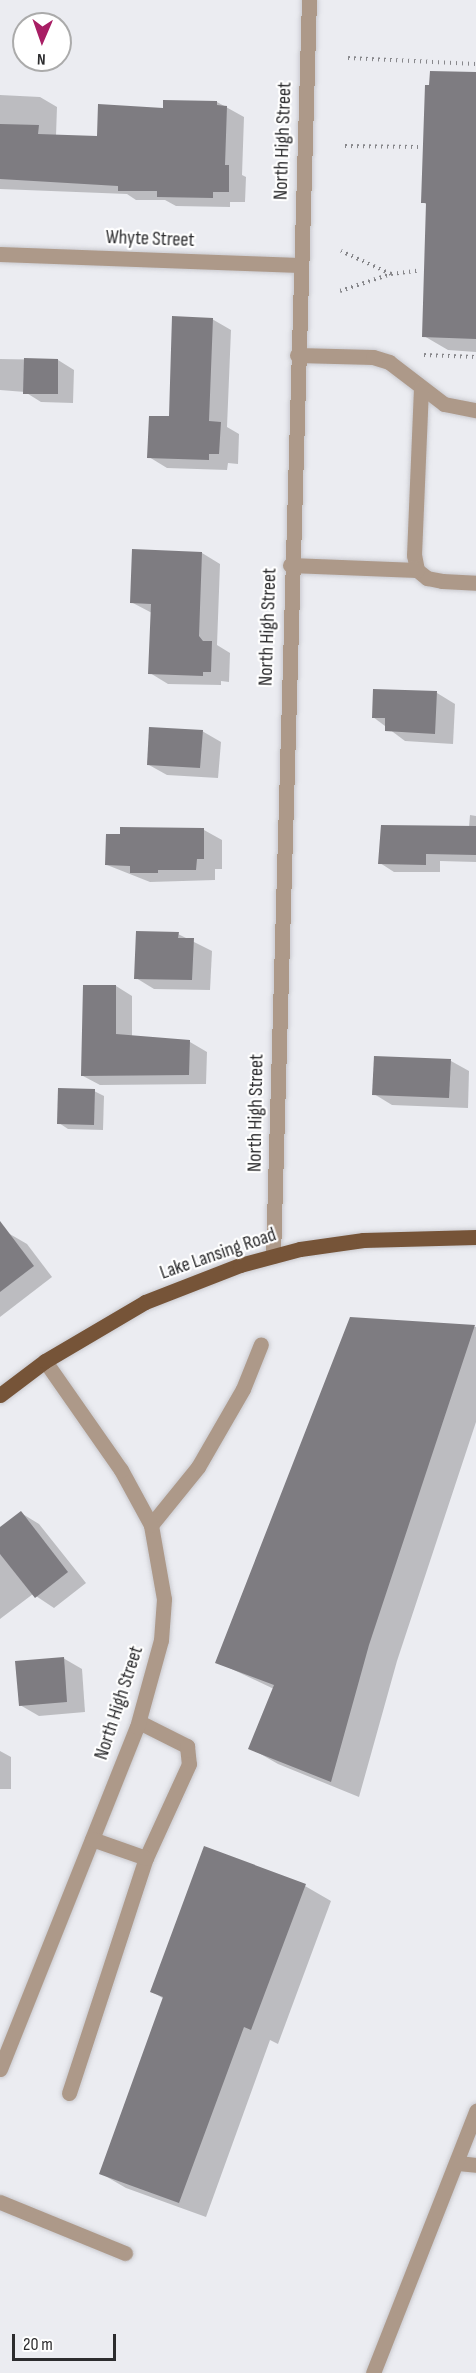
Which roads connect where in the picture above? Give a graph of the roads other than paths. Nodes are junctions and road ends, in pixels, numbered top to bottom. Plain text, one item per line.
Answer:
1 (309, 0) edge
2 (0, 254) edge
3 (299, 265) junction
4 (297, 355) junction
5 (422, 388) junction
6 (476, 410) edge
7 (290, 565) junction
8 (417, 570) junction
9 (476, 583) edge
10 (476, 1237) edge
11 (273, 1256) junction
12 (261, 1344) dead end
13 (45, 1361) junction
14 (0, 1395) edge
15 (151, 1525) junction
16 (139, 1722) junction
17 (92, 1839) junction
18 (146, 1858) junction
19 (0, 2069) edge
20 (69, 2093) dead end
21 (476, 2111) edge
22 (458, 2163) junction
23 (476, 2165) edge
24 (0, 2202) edge
25 (125, 2253) dead end
26 (373, 2373) edge

1 - 3 street, North High Street
2 - 3 street, Whyte Street
3 - 4 street, North High Street
4 - 5 street
4 - 7 street, North High Street
5 - 6 street
5 - 8 street
7 - 8 street
7 - 11 street, North High Street
8 - 9 street
10 - 11 main road, Lake Lansing Road
11 - 13 main road, Lake Lansing Road
12 - 15 street
13 - 14 main road, Lake Lansing Road
13 - 15 street, North High Street
15 - 16 street, North High Street
16 - 17 street, North High Street
16 - 18 street
17 - 18 street
17 - 19 street, North High Street
18 - 20 street
21 - 22 street
22 - 23 street
22 - 26 street
24 - 25 street

